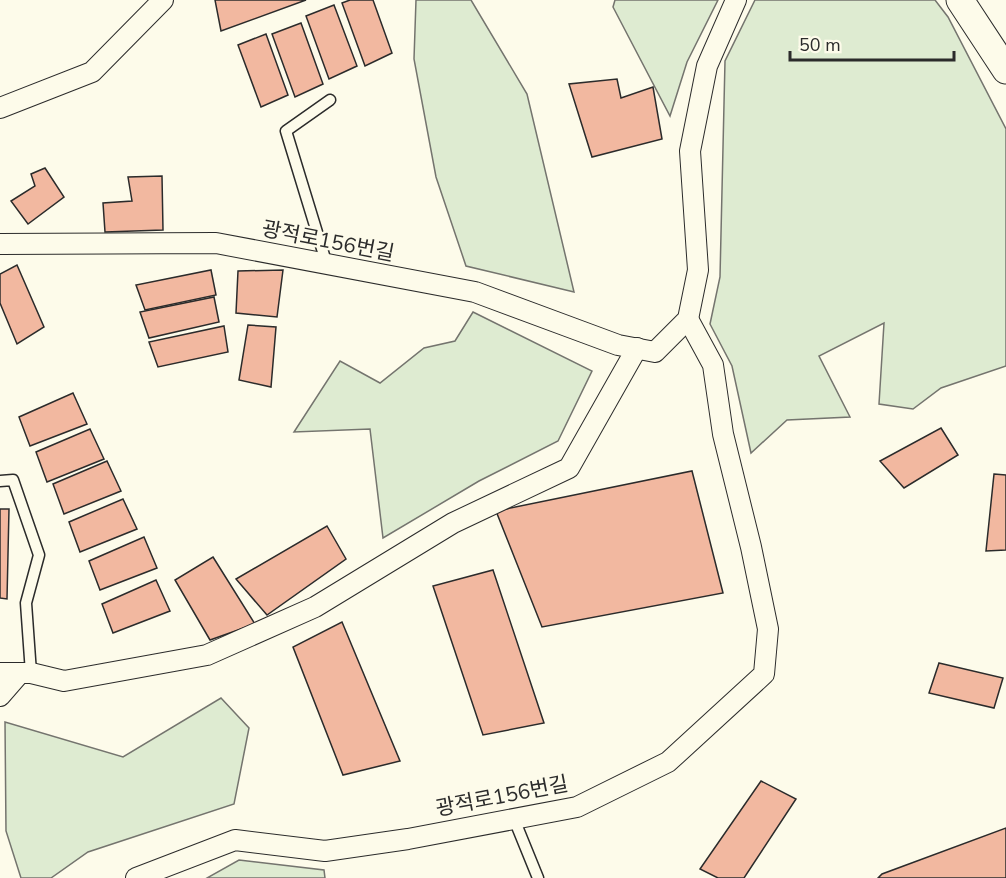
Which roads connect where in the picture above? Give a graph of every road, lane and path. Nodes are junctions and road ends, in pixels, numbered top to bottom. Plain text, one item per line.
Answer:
1 (163, 0) edge
2 (736, 0) edge
3 (960, 0) edge
4 (1006, 70) edge
5 (330, 100) dead end
6 (0, 108) edge
7 (0, 244) edge
8 (327, 265) junction
9 (688, 320) junction
10 (637, 348) junction
11 (0, 481) edge
12 (17, 673) edge
13 (0, 696) edge
14 (514, 819) junction
15 (136, 878) edge
16 (538, 878) edge

1 - 6 street
2 - 9 street
3 - 4 main road
5 - 8 lane
7 - 8 street, 광적로156번길
8 - 10 street, 광적로156번길
9 - 10 street, 광적로156번길
9 - 14 street, 광적로156번길
10 - 12 street
11 - 12 lane
12 - 13 street
14 - 15 street, 광적로156번길
14 - 16 lane

